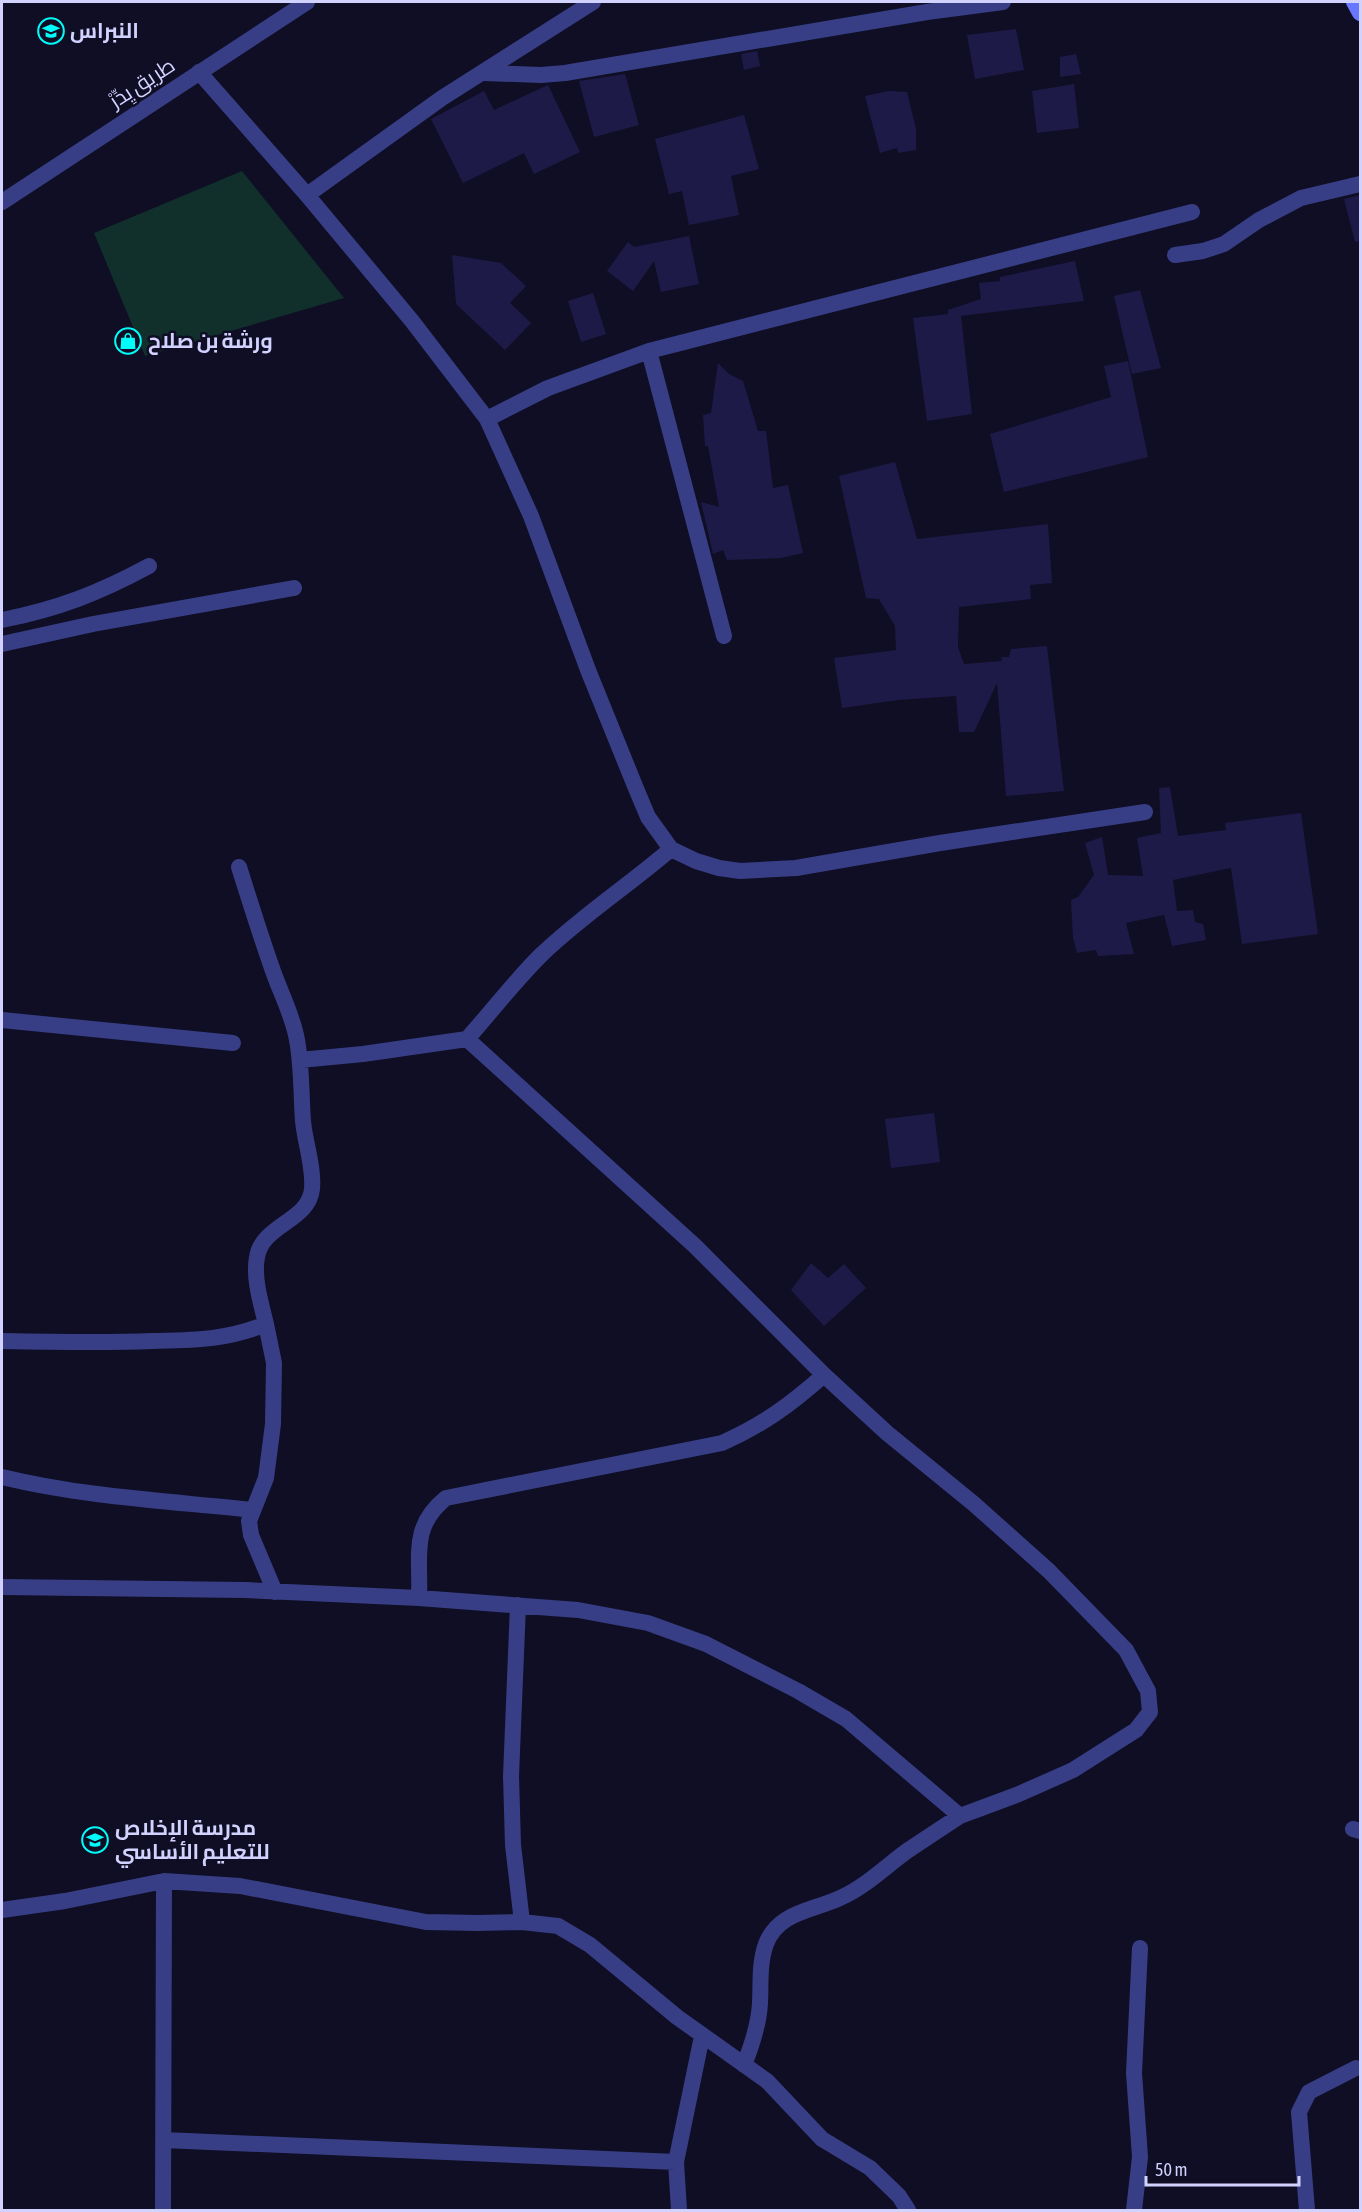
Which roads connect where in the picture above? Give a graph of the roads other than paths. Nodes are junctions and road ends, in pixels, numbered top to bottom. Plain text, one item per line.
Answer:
1 (593, 2) edge
2 (1003, 2) edge
3 (1354, 2) edge
4 (302, 3) edge
5 (1360, 13) edge
6 (199, 72) junction
7 (484, 73) junction
8 (1360, 184) edge
9 (307, 195) junction
10 (2, 202) edge
11 (1192, 212) dead end
12 (1175, 255) dead end
13 (649, 351) junction
14 (487, 419) junction
15 (149, 566) dead end
16 (294, 588) dead end
17 (2, 620) edge
18 (724, 636) dead end
19 (2, 644) edge
20 (1145, 812) dead end
21 (670, 849) junction
22 (240, 867) dead end
23 (2, 1020) edge
24 (467, 1039) junction
25 (233, 1043) dead end
26 (300, 1060) junction
27 (266, 1324) junction
28 (2, 1341) edge
29 (824, 1375) junction
30 (2, 1477) edge
31 (253, 1510) junction
32 (2, 1587) edge
33 (275, 1592) junction
34 (419, 1598) junction
35 (518, 1605) junction
36 (960, 1816) junction
37 (164, 1881) junction
38 (2, 1910) edge
39 (522, 1922) junction
40 (1140, 1948) dead end
41 (702, 2036) junction
42 (744, 2065) junction
43 (1356, 2068) dead end
44 (164, 2140) junction
45 (676, 2162) junction
46 (163, 2211) edge
47 (679, 2211) edge
48 (908, 2211) edge
49 (1134, 2211) edge
50 (1307, 2211) edge

1 - 7 street
2 - 7 street
3 - 5 main road
4 - 6 street, طريق يِدِّرْ
6 - 9 street
6 - 10 street, طريق يِدِّرْ
7 - 9 street
8 - 12 street
9 - 14 street
11 - 13 street
13 - 14 street
13 - 18 street
14 - 21 street
15 - 17 street
16 - 19 street
20 - 21 street
21 - 24 street
22 - 26 street
23 - 25 street
24 - 26 street
24 - 29 street
26 - 27 street
27 - 28 street
27 - 31 street
29 - 34 street
29 - 36 street
30 - 31 street
31 - 33 street
32 - 33 street
33 - 34 street
34 - 35 street
35 - 36 street
35 - 39 street
36 - 42 street
37 - 38 street
37 - 39 street
37 - 44 street
39 - 41 street
40 - 49 street
41 - 42 street
41 - 45 street
42 - 48 street
43 - 50 street
44 - 45 street
44 - 46 street
45 - 47 street

